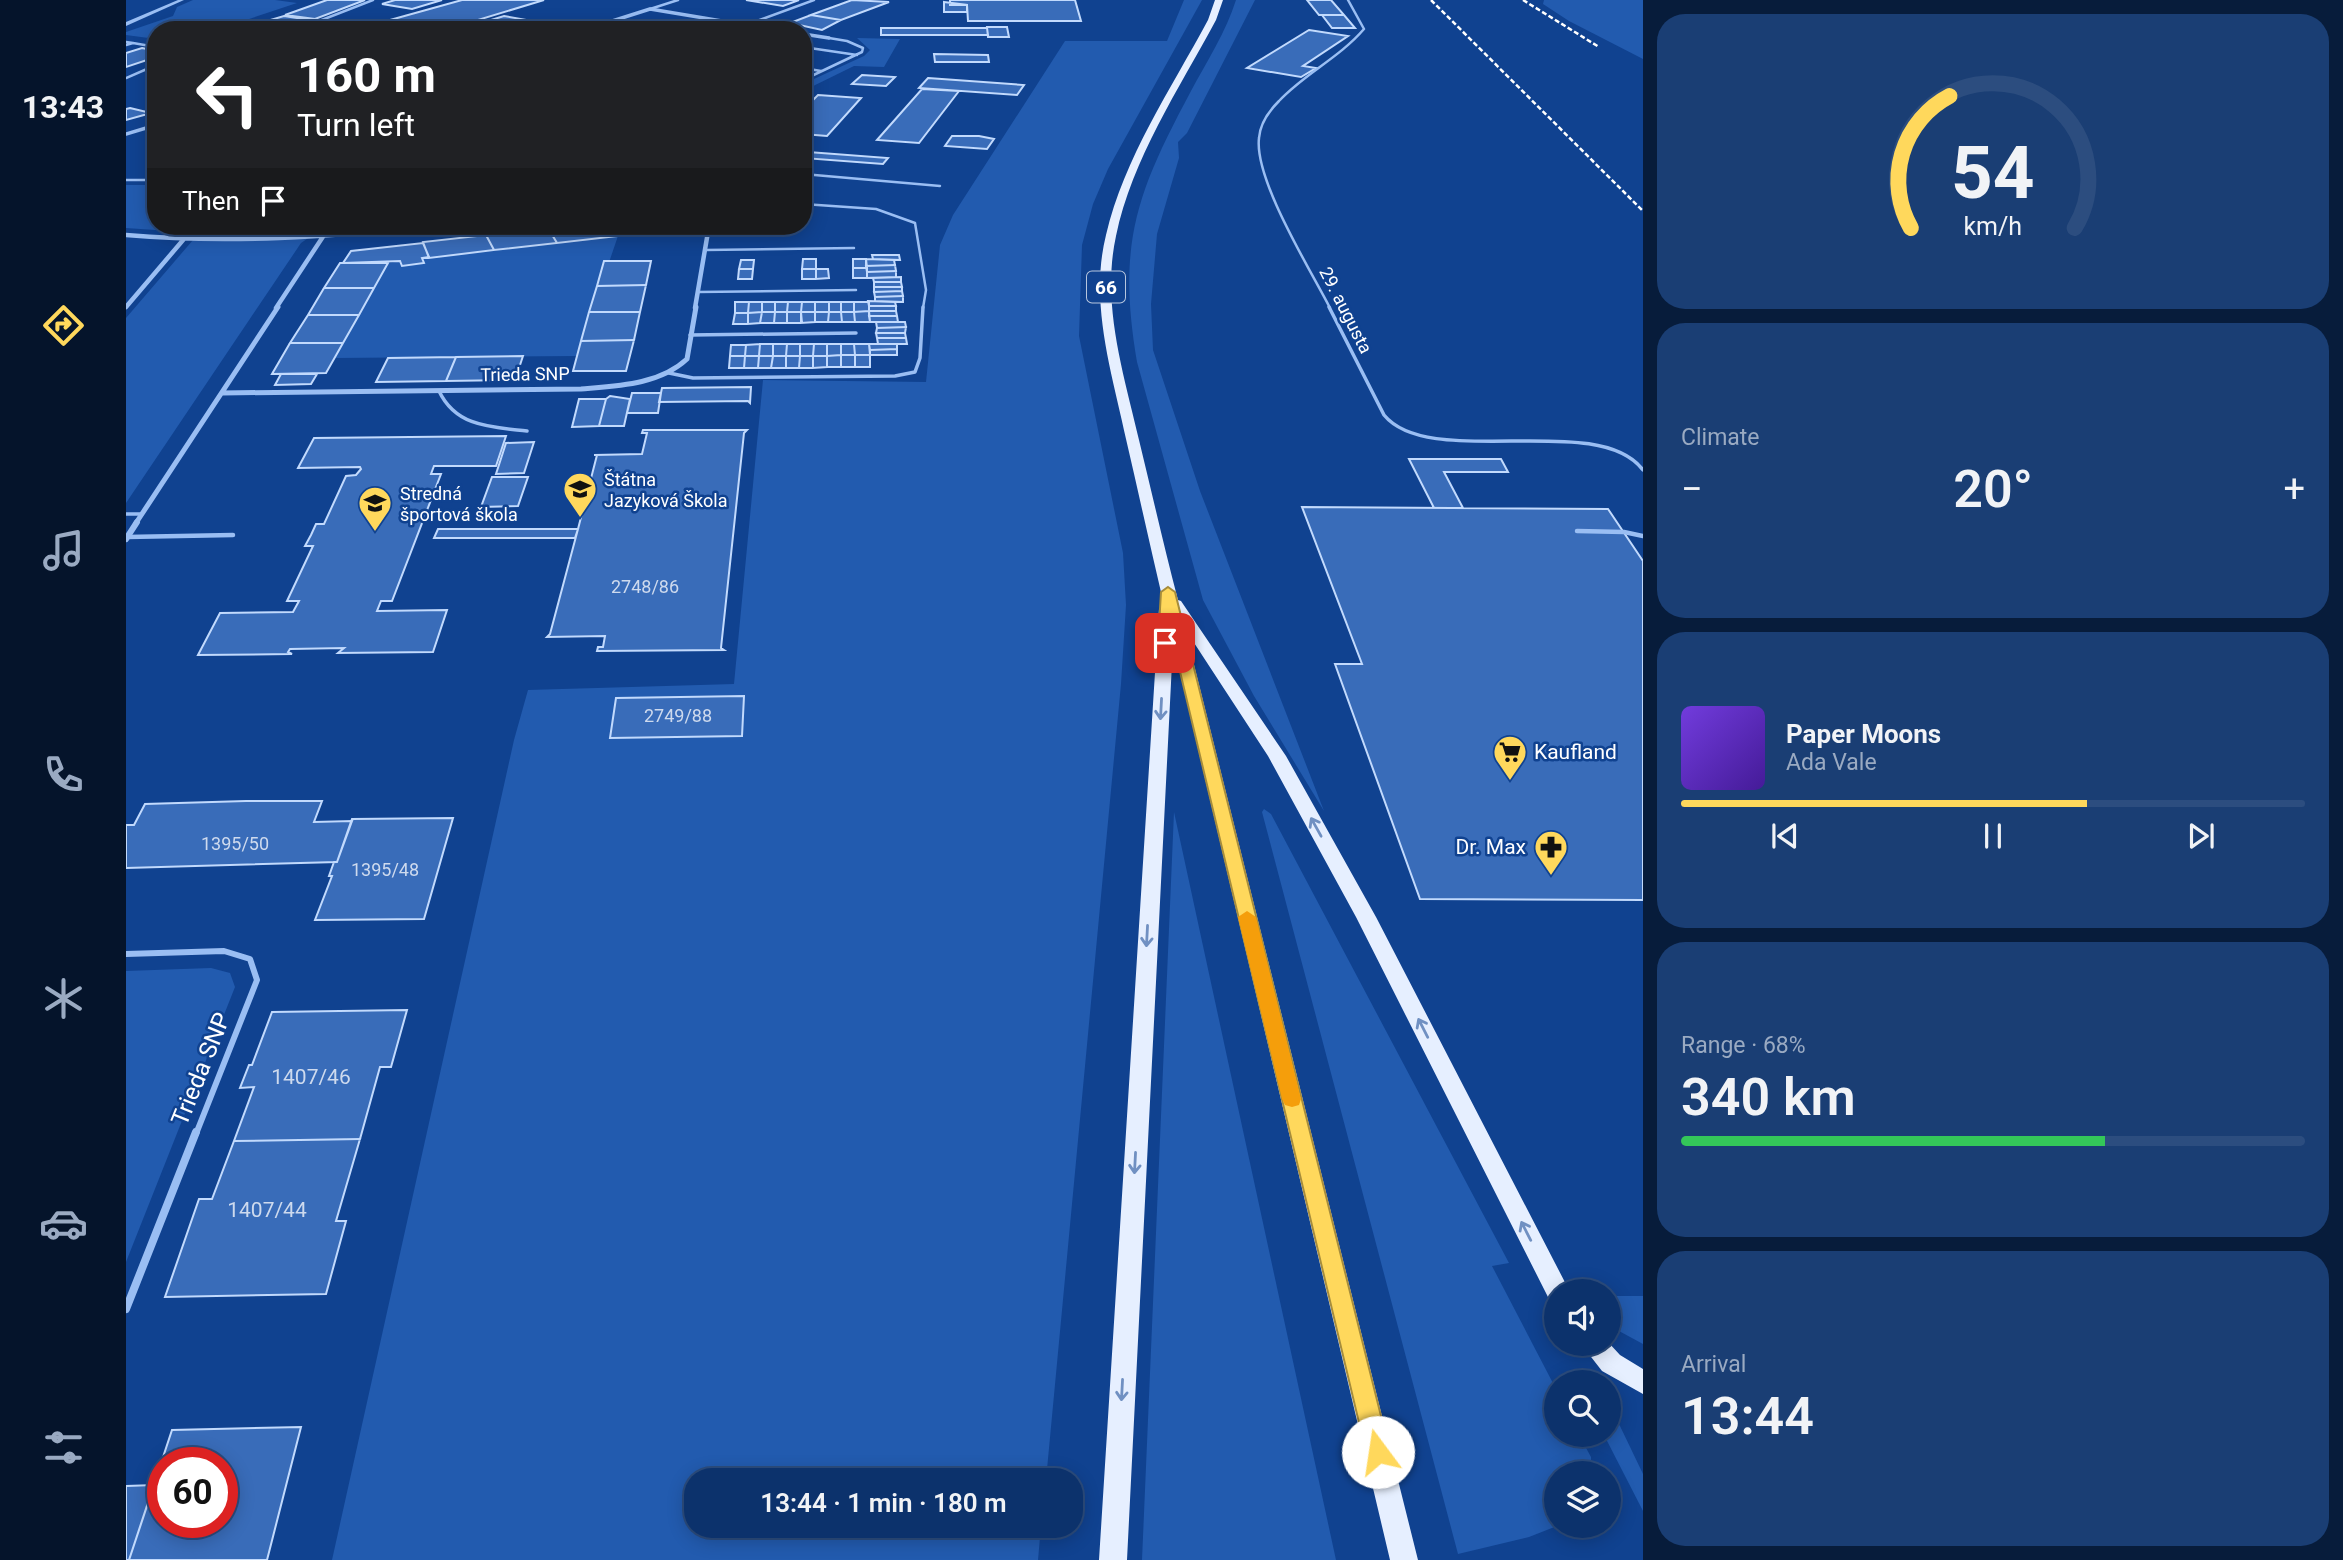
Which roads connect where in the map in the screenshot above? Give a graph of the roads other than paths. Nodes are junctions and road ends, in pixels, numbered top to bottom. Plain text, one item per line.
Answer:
1 (183, 0) edge
2 (373, 0) edge
3 (678, 0) edge
4 (814, 0) edge
5 (1219, 0) edge
6 (1348, 0) edge
7 (650, 9) junction
8 (704, 18) junction
9 (319, 21) edge
10 (612, 21) edge
11 (702, 21) edge
12 (722, 21) edge
13 (757, 21) edge
14 (126, 24) edge
15 (812, 35) edge
16 (829, 38) joint
17 (126, 43) edge
18 (147, 46) edge
19 (812, 48) edge
20 (857, 55) junction
21 (147, 69) edge
22 (812, 69) edge
23 (823, 71) junction
24 (812, 76) edge
25 (126, 78) edge
26 (147, 128) edge
27 (126, 134) edge
28 (812, 175) edge
29 (126, 180) edge
30 (147, 180) edge
31 (940, 186) dead end
32 (812, 205) edge
33 (126, 235) edge
34 (188, 235) edge
35 (325, 235) edge
36 (357, 235) edge
37 (708, 235) edge
38 (185, 238) junction
39 (323, 239) junction
40 (855, 248) dead end
41 (705, 250) junction
42 (856, 290) dead end
43 (698, 292) junction
44 (126, 307) edge
45 (856, 333) dead end
46 (690, 335) junction
47 (669, 373) junction
48 (439, 391) junction
49 (222, 393) junction
50 (527, 430) dead end
51 (1643, 470) edge
52 (126, 514) edge
53 (142, 514) junction
54 (1577, 531) dead end
55 (233, 536) dead end
56 (1643, 536) edge
57 (127, 538) edge
58 (1168, 592) junction
59 (126, 954) edge
60 (1551, 1279) edge
61 (126, 1309) edge
62 (1605, 1356) edge
63 (1643, 1383) edge
64 (1113, 1560) edge
65 (1404, 1560) edge

1 - 14 street
2 - 9 lane
3 - 7 lane
4 - 13 lane
5 - 58 main road, 66
6 - 51 lane, 29. augusta
7 - 8 street
7 - 10 street
8 - 11 lane
8 - 12 street
15 - 16 street
16 - 20 lane
17 - 18 lane
19 - 20 lane
20 - 23 lane
21 - 25 lane
22 - 23 lane
23 - 24 lane
26 - 27 street
28 - 31 lane
29 - 30 lane
32 - 47 lane
33 - 38 street
34 - 38 street
35 - 39 street
36 - 39 street
37 - 41 street
38 - 39 street
38 - 44 street
39 - 49 street
40 - 41 lane
41 - 43 street
42 - 43 lane
43 - 46 street
45 - 46 lane
46 - 47 street
47 - 48 street, Trieda SNP
48 - 49 street, Trieda SNP
48 - 50 lane
49 - 53 street
52 - 53 lane
53 - 57 street
54 - 56 lane
55 - 57 lane
60 -> 58 main road
58 -> 64 main road
58 - 65 main road, 66
59 - 61 lane, Trieda SNP
62 - 63 main road

